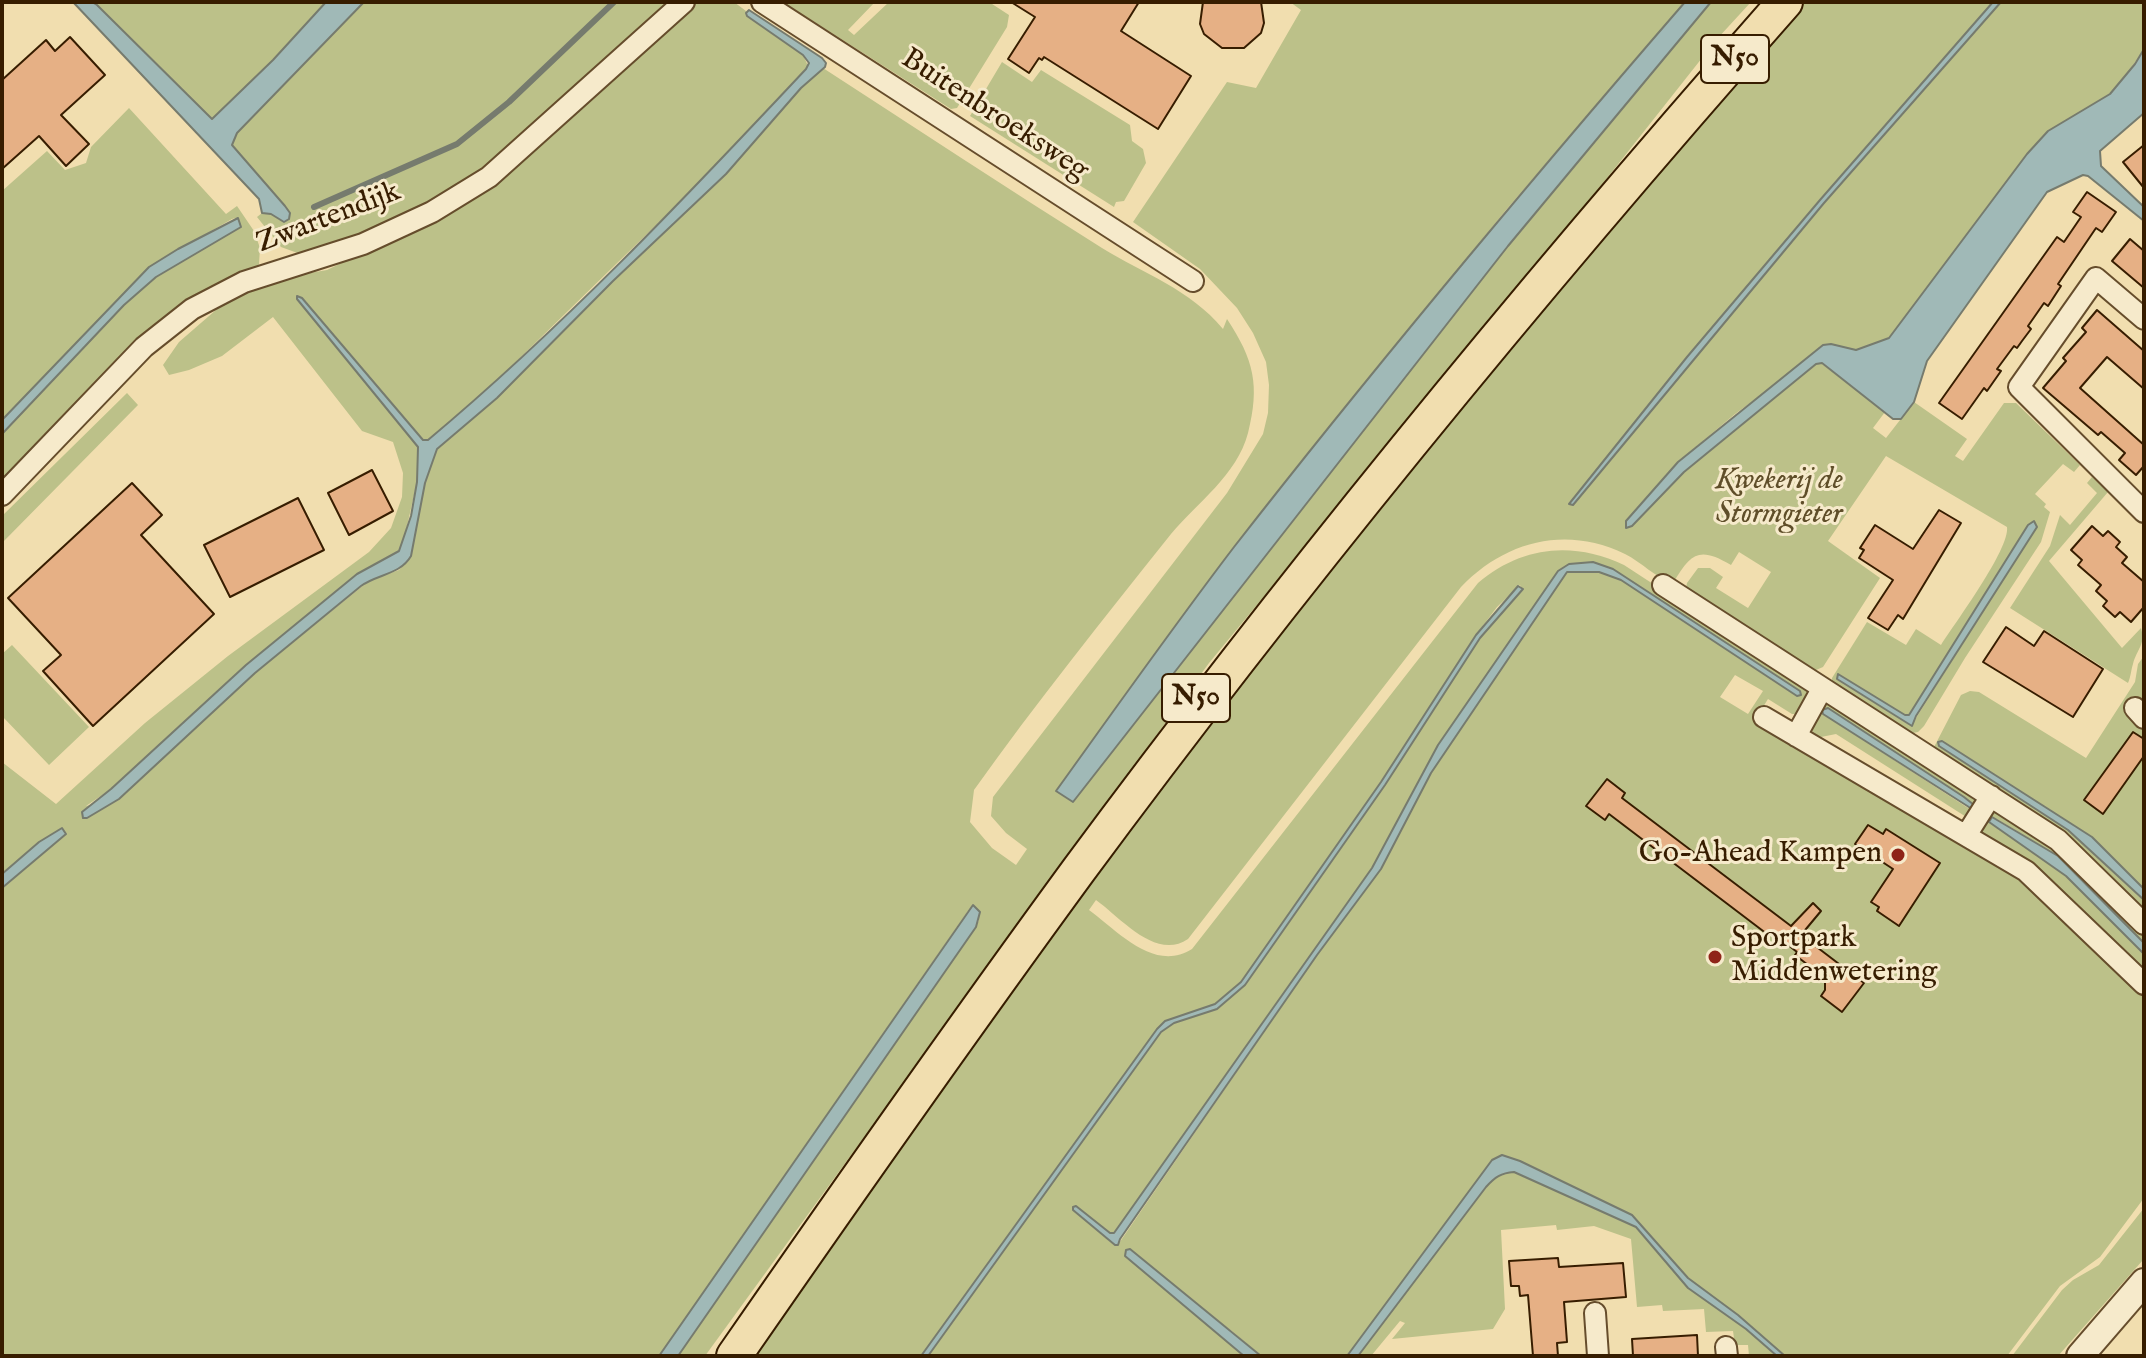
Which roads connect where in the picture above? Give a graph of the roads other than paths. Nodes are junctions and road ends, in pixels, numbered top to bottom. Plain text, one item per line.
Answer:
1 (684, 2) edge
2 (762, 2) edge
3 (1768, 2) edge
4 (1785, 2) edge
5 (1193, 281) dead end
6 (2144, 319) edge
7 (2, 495) edge
8 (2142, 504) edge
9 (1663, 585) dead end
10 (1822, 689) junction
11 (1764, 717) dead end
12 (1796, 736) junction
13 (1991, 796) junction
14 (1967, 834) junction
15 (2144, 924) edge
16 (2144, 984) edge
17 (2144, 1282) edge
18 (1595, 1313) dead end
19 (721, 1356) edge
20 (734, 1356) edge
21 (1598, 1356) edge
22 (2080, 1356) edge

1 - 7 street, Zwartendijk
2 - 5 street, Buitenbroeksweg
3 - 19 highway, N50
4 - 20 highway, N50
6 - 8 street
9 - 10 street
10 - 12 street
10 - 13 street
11 - 12 street
12 - 14 street
13 - 14 street
13 - 15 street
14 - 16 street
17 - 22 street
18 - 21 street

